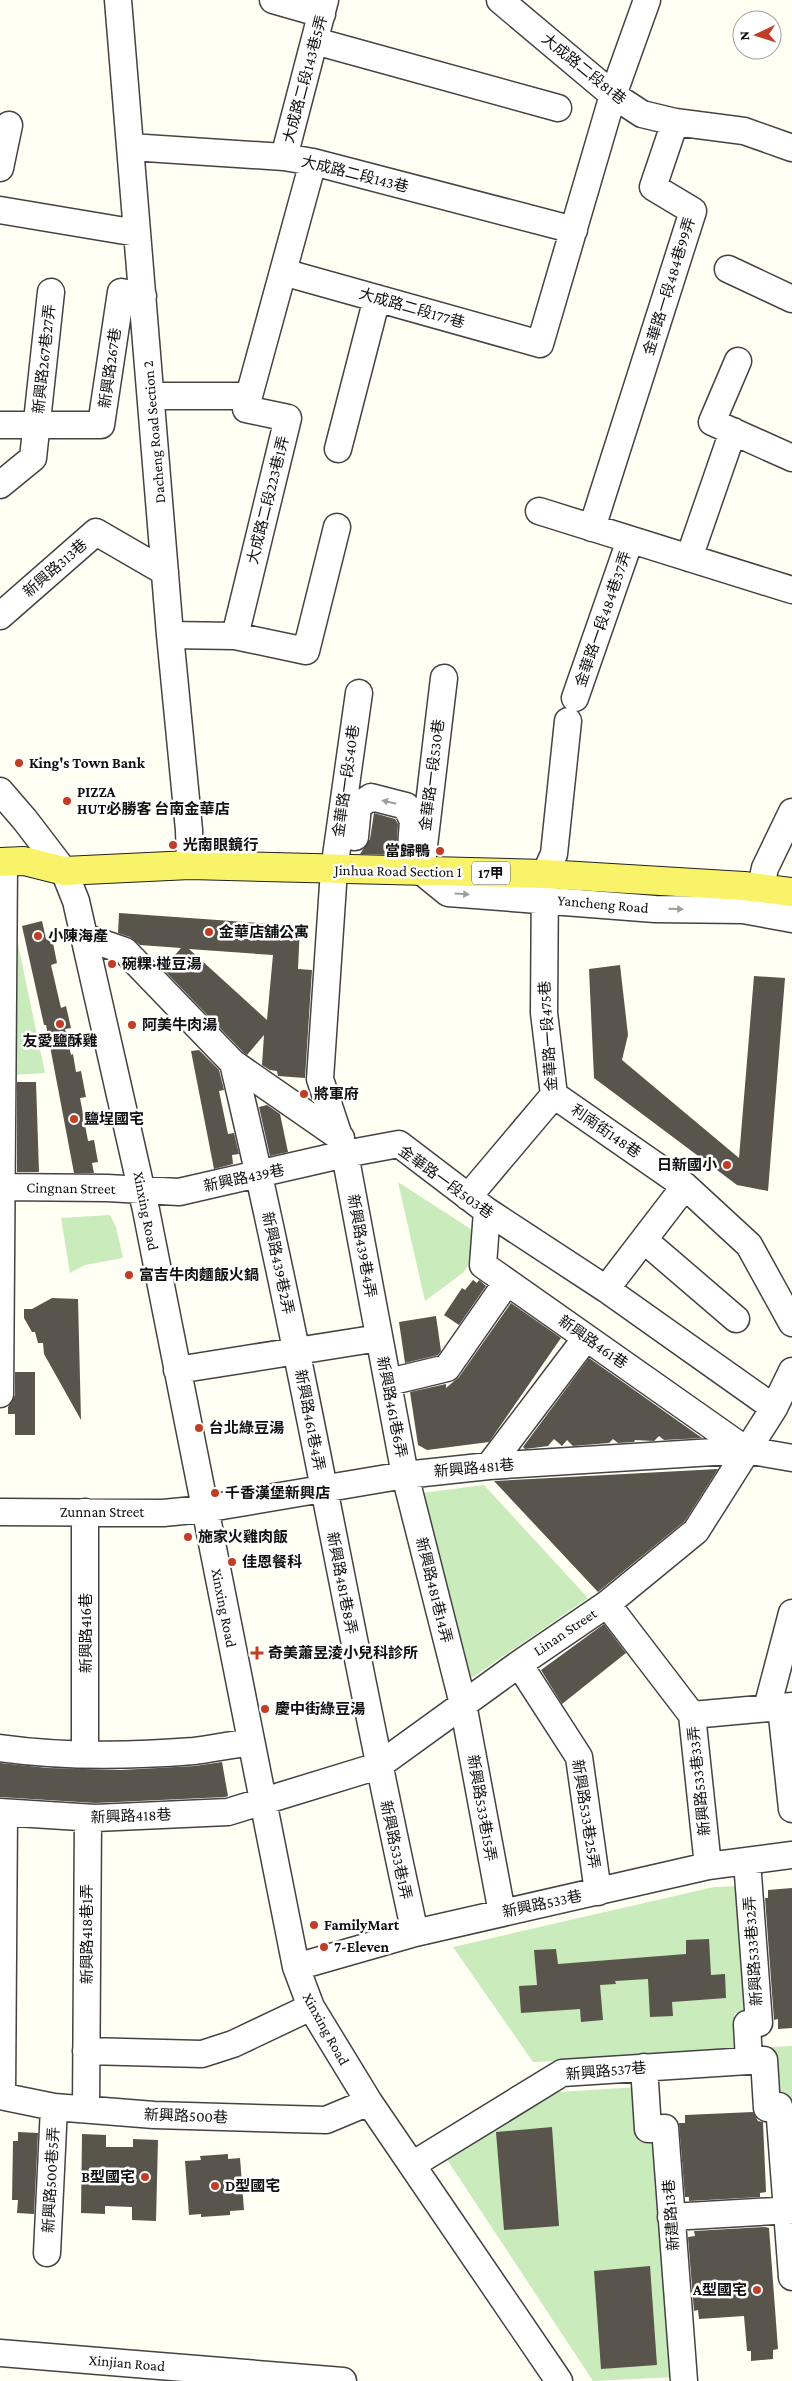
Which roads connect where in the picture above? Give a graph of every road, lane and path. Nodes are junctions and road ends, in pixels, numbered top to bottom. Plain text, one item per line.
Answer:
1 (118, 0) edge
2 (274, 0) edge
3 (500, 0) edge
4 (647, 0) edge
5 (323, 7) edge
6 (315, 41) junction
7 (613, 95) junction
8 (558, 108) dead end
9 (675, 122) junction
10 (9, 125) dead end
11 (130, 147) junction
12 (792, 148) edge
13 (284, 157) junction
14 (313, 162) junction
15 (0, 168) edge
16 (0, 210) edge
17 (574, 230) junction
18 (137, 233) junction
19 (728, 269) dead end
20 (283, 272) junction
21 (51, 292) dead end
22 (143, 296) junction
23 (377, 298) junction
24 (792, 298) edge
25 (738, 361) dead end
26 (151, 396) junction
27 (249, 396) junction
28 (0, 425) edge
29 (37, 425) junction
30 (733, 431) junction
31 (338, 449) dead end
32 (792, 458) edge
33 (0, 485) edge
34 (539, 511) dead end
35 (337, 527) dead end
36 (592, 528) junction
37 (630, 540) junction
38 (689, 558) junction
39 (165, 572) junction
40 (792, 590) edge
41 (0, 616) edge
42 (170, 635) junction
43 (235, 636) junction
44 (444, 678) dead end
45 (358, 693) dead end
46 (0, 791) edge
47 (792, 812) edge
48 (2, 862) edge
49 (190, 864) junction
50 (342, 870) junction
51 (64, 871) junction
52 (415, 871) junction
53 (544, 887) junction
54 (792, 892) edge
55 (758, 900) junction
56 (792, 919) edge
57 (85, 937) junction
58 (233, 1063) junction
59 (554, 1095) junction
60 (343, 1146) junction
61 (260, 1175) junction
62 (685, 1186) junction
63 (1, 1188) edge
64 (142, 1191) junction
65 (477, 1204) junction
66 (644, 1240) junction
67 (507, 1282) junction
68 (606, 1289) junction
69 (736, 1319) dead end
70 (792, 1324) edge
71 (379, 1338) junction
72 (586, 1338) junction
73 (296, 1351) junction
74 (177, 1370) junction
75 (792, 1370) edge
76 (389, 1382) junction
77 (0, 1394) edge
78 (774, 1408) junction
79 (746, 1450) junction
80 (792, 1458) edge
81 (490, 1466) junction
82 (405, 1475) junction
83 (323, 1488) junction
84 (204, 1509) junction
85 (0, 1512) edge
86 (85, 1512) junction
87 (608, 1604) junction
88 (792, 1613) edge
89 (519, 1664) junction
90 (463, 1704) junction
91 (780, 1707) edge
92 (692, 1715) junction
93 (250, 1743) junction
94 (0, 1748) edge
95 (86, 1754) junction
96 (378, 1766) junction
97 (262, 1803) junction
98 (792, 1809) edge
99 (2, 1813) edge
100 (88, 1818) junction
101 (792, 1855) edge
102 (747, 1861) junction
103 (708, 1866) junction
104 (598, 1892) junction
105 (502, 1913) junction
106 (415, 1933) junction
107 (296, 1967) junction
108 (311, 2007) junction
109 (86, 2051) junction
110 (757, 2060) junction
111 (644, 2067) junction
112 (1, 2096) edge
113 (369, 2102) junction
114 (54, 2107) junction
115 (86, 2109) junction
116 (412, 2165) junction
117 (789, 2210) edge
118 (671, 2217) junction
119 (48, 2253) dead end
120 (792, 2277) edge
121 (0, 2353) edge
122 (343, 2381) edge
123 (559, 2381) edge
124 (684, 2381) edge

1 - 11 street, Dacheng Road Section 2
2 - 5 street
3 - 7 street, 大成路二段81巷
4 - 7 street
5 - 6 street, 大成路二段143巷5弄
6 - 8 street
6 - 13 street, 大成路二段143巷5弄
7 - 9 street, 大成路二段81巷
7 - 17 street
9 - 12 street
9 - 36 street, 金華路一段484巷99弄
10 - 15 street
11 - 13 street, 大成路二段143巷
11 - 18 street, Dacheng Road Section 2
13 - 14 street, 大成路二段143巷
14 - 17 street, 大成路二段143巷
14 - 20 street
16 - 18 street
17 - 23 street, 大成路二段177巷
18 - 22 street, Dacheng Road Section 2
19 - 24 street
20 - 23 street, 大成路二段177巷
20 - 27 street
21 - 29 street, 新興路267巷27弄
22 - 26 street, Dacheng Road Section 2
22 - 29 street, 新興路267巷
23 - 31 street
25 - 30 street
26 - 27 street
26 - 39 street, Dacheng Road Section 2
27 - 43 street, 大成路二段223巷1弄
28 - 29 street, 新興路267巷
29 - 33 street, 新興路267巷27弄
30 - 32 street
30 - 38 street
34 - 36 street, 金華路一段484巷37弄
35 - 43 street
36 - 37 street, 金華路一段484巷37弄
37 - 38 street, 金華路一段484巷37弄
37 - 53 street, 金華路一段484巷37弄
38 - 40 street, 金華路一段484巷37弄
39 - 41 street, 新興路313巷
39 - 42 street, Dacheng Road Section 2
42 - 43 street
42 - 49 street, Dacheng Road Section 2
44 - 52 street, 金華路一段530巷
45 - 50 street, 金華路一段540巷
46 - 51 street, Xinxing Road
47 - 55 street
48 - 51 main road, 17甲
48 - 63 street
49 - 50 main road, Jinhua Road Section 1 / 17甲
49 - 51 main road, Jinhua Road Section 1 / 17甲
50 - 52 main road, Jinhua Road Section 1 / 17甲
52 -> 50 street
50 - 60 street
51 - 57 street, Xinxing Road
52 - 53 main road, Jinhua Road Section 1 / 17甲
53 - 55 main road, Jinhua Road Section 1 / 17甲
53 - 59 street, 金華路一段475巷
54 - 55 main road, Jinhua Road Section 1 / 17甲
55 - 56 street
57 - 58 street
57 - 64 street, Xinxing Road
58 - 60 street
58 - 61 street, 新興路439巷2弄
59 - 62 street, 利南街148巷
59 - 65 street, 金華路一段475巷
60 - 61 street, 新興路439巷
60 - 65 street, 金華路一段503巷
60 - 71 street, 新興路439巷4弄
61 - 64 street, 新興路439巷
61 - 73 street, 新興路439巷2弄
62 - 66 street
62 - 70 street, 利南街148巷
63 - 64 street, Cingnan Street
63 - 77 street
64 - 74 street, Xinxing Road
65 - 67 street, 新興路461巷
65 - 68 street, 金華路一段503巷
66 - 68 street
66 - 69 street
67 - 72 street, 新興路461巷
67 - 76 street
68 - 78 street, 金華路一段503巷
71 - 73 street
71 - 76 street, 新興路461巷6弄
72 - 79 street, 新興路461巷
72 - 81 street
73 - 74 street
73 - 83 street, 新興路461巷4弄
74 - 84 street, Xinxing Road
75 - 78 street, Linan Street
76 - 82 street, 新興路461巷6弄
78 - 79 street, Linan Street
79 - 80 street
79 - 81 street, 新興路481巷
79 - 87 street, Linan Street
81 - 82 street, 新興路481巷
82 - 83 street, 新興路481巷
82 - 90 street, 新興路481巷14弄
83 - 84 street, 新興路481巷
83 - 96 street, 新興路481巷8弄
84 - 86 street, Zunnan Street
84 - 93 street, Xinxing Road
85 - 86 street, Zunnan Street
86 - 95 street, 新興路416巷
87 - 89 street, Linan Street
87 - 92 street, 新興路533巷33弄
88 - 91 street
89 - 90 street, Linan Street
89 - 104 street, 新興路533巷25弄
90 - 96 street, Linan Street
90 - 105 street, 新興路533巷15弄
91 - 92 street
91 - 98 street
92 - 103 street, 新興路533巷33弄
93 - 95 street
93 - 97 street, Xinxing Road
94 - 95 street
96 - 97 street, Linan Street
96 - 106 street, 新興路533巷1弄
97 - 100 street, 新興路418巷
97 - 107 street, Xinxing Road
99 - 100 street, 新興路418巷
99 - 112 street
100 - 109 street, 新興路418巷1弄
101 - 102 street, 新興路533巷
102 - 103 street, 新興路533巷
102 - 110 street, 新興路533巷32弄
103 - 104 street, 新興路533巷
104 - 105 street, 新興路533巷
105 - 106 street, 新興路533巷
106 - 107 street, 新興路533巷
107 - 108 street, Xinxing Road
108 - 109 street
108 - 113 street, Xinxing Road
109 - 115 street, 新興路418巷1弄
110 - 111 street, 新興路537巷
110 - 117 street
111 - 116 street, 新興路537巷
111 - 118 street, 新建路13巷
112 - 114 street, 新興路500巷
113 - 115 street, 新興路500巷
113 - 116 street, Xinxing Road
114 - 115 street, 新興路500巷
114 - 119 street, 新興路500巷5弄
116 - 123 street, Xinxing Road
117 - 118 street
117 - 120 street
118 - 124 street, 新建路13巷
121 - 122 street, Xinjian Road

